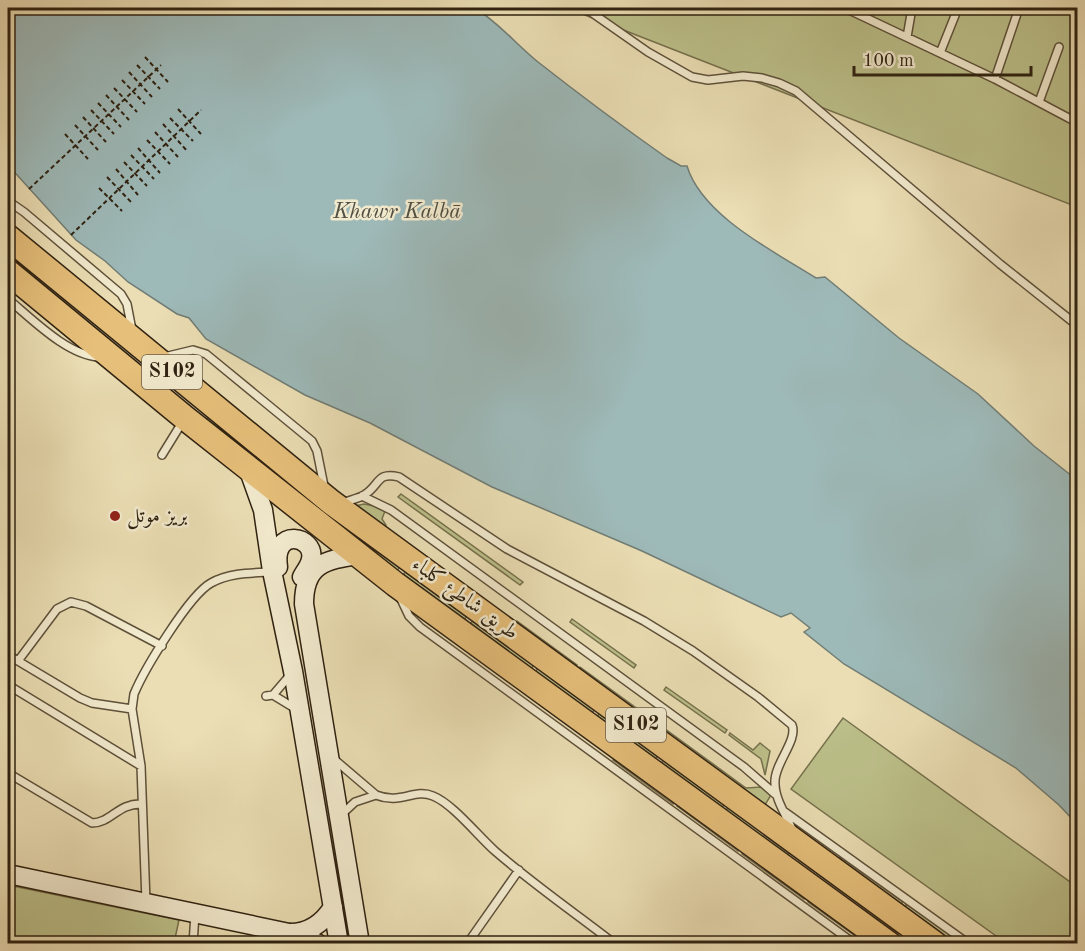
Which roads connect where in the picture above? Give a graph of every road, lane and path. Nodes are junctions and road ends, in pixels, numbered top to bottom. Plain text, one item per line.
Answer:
1 (585, 8) edge
2 (845, 8) edge
3 (912, 8) edge
4 (958, 8) edge
5 (1019, 8) edge
6 (861, 11) edge
7 (907, 37) junction
8 (1059, 47) dead end
9 (940, 53) junction
10 (145, 57) dead end
11 (137, 65) dead end
12 (161, 65) dead end
13 (156, 69) junction
14 (129, 72) dead end
15 (148, 76) junction
16 (995, 79) junction
17 (122, 80) dead end
18 (168, 82) dead end
19 (140, 84) junction
20 (114, 88) dead end
21 (160, 89) dead end
22 (132, 92) junction
23 (106, 95) dead end
24 (152, 97) dead end
25 (125, 99) junction
26 (1039, 102) junction
27 (98, 103) dead end
28 (145, 105) dead end
29 (117, 106) junction
30 (178, 109) dead end
31 (91, 110) dead end
32 (201, 110) dead end
33 (137, 112) dead end
34 (109, 114) junction
35 (83, 117) dead end
36 (170, 118) dead end
37 (129, 120) dead end
38 (101, 121) junction
39 (190, 122) junction
40 (1077, 123) edge
41 (163, 124) dead end
42 (75, 125) dead end
43 (121, 127) dead end
44 (93, 129) junction
45 (182, 129) junction
46 (155, 132) dead end
47 (65, 134) dead end
48 (114, 134) dead end
49 (201, 134) dead end
50 (85, 136) junction
51 (174, 137) junction
52 (147, 140) dead end
53 (193, 141) dead end
54 (106, 142) dead end
55 (166, 144) junction
56 (75, 145) junction
57 (138, 148) dead end
58 (98, 150) dead end
59 (158, 152) junction
60 (188, 152) dead end
61 (131, 155) dead end
62 (178, 157) dead end
63 (88, 159) dead end
64 (149, 161) junction
65 (124, 162) dead end
66 (170, 164) dead end
67 (142, 167) junction
68 (116, 169) dead end
69 (160, 173) dead end
70 (135, 174) junction
71 (107, 177) dead end
72 (154, 179) dead end
73 (127, 182) junction
74 (147, 186) dead end
75 (99, 188) dead end
76 (29, 189) dead end
77 (119, 190) junction
78 (138, 195) dead end
79 (110, 199) junction
80 (8, 201) edge
81 (131, 202) dead end
82 (122, 211) dead end
83 (71, 235) dead end
84 (8, 237) edge
85 (8, 272) edge
86 (34, 294) junction
87 (8, 299) edge
88 (1077, 326) edge
89 (134, 341) junction
90 (111, 358) junction
91 (156, 359) junction
92 (185, 418) junction
93 (162, 455) dead end
94 (248, 468) junction
95 (362, 496) junction
96 (334, 504) junction
97 (358, 555) junction
98 (272, 571) junction
99 (395, 584) junction
100 (280, 601) junction
101 (304, 613) junction
102 (162, 646) junction
103 (8, 655) edge
104 (18, 661) junction
105 (293, 671) junction
106 (8, 685) edge
107 (132, 709) junction
108 (300, 713) junction
109 (328, 752) junction
110 (141, 766) junction
111 (8, 773) edge
112 (375, 795) junction
113 (777, 796) junction
114 (142, 804) junction
115 (785, 812) junction
116 (339, 818) junction
117 (798, 843) junction
118 (519, 870) junction
119 (8, 874) edge
120 (146, 903) junction
121 (333, 907) junction
122 (195, 914) junction
123 (289, 933) junction
124 (362, 937) edge
125 (892, 942) edge
126 (193, 944) edge
127 (319, 944) edge
128 (339, 944) edge
129 (467, 944) edge
130 (615, 944) edge
131 (855, 944) edge
132 (935, 944) edge
133 (969, 944) edge

1 - 88 lane
2 - 6 lane
3 - 7 lane
4 - 9 lane
5 - 16 lane
6 - 7 lane
7 - 9 lane
8 - 26 lane
9 - 16 lane
10 - 13 path
11 - 15 path
12 - 13 path
13 - 15 path
13 - 18 path
14 - 19 path
15 - 19 path
15 - 21 path
16 - 26 lane
17 - 22 path
19 - 22 path
19 - 24 path
20 - 25 path
22 - 25 path
22 - 28 path
23 - 29 path
25 - 29 path
25 - 33 path
26 - 40 lane
27 - 34 path
29 - 34 path
29 - 37 path
30 - 39 path
31 - 38 path
32 - 39 path
34 - 38 path
34 - 43 path
35 - 44 path
36 - 45 path
38 - 44 path
38 - 48 path
39 - 45 path
39 - 49 path
41 - 51 path
42 - 50 path
44 - 50 path
44 - 54 path
45 - 51 path
45 - 53 path
46 - 55 path
47 - 56 path
50 - 56 path
50 - 58 path
51 - 55 path
51 - 60 path
52 - 59 path
55 - 59 path
55 - 62 path
56 - 63 path
56 - 76 path
57 - 64 path
59 - 64 path
59 - 66 path
61 - 67 path
64 - 67 path
64 - 69 path
65 - 70 path
67 - 70 path
67 - 72 path
68 - 73 path
70 - 73 path
70 - 74 path
71 - 77 path
73 - 77 path
73 - 78 path
75 - 79 path
77 - 79 path
77 - 81 path
79 - 82 path
79 - 83 path
80 - 89 lane
84 - 89 highway, طريق شاطئ كلباء / S102
85 - 86 highway, طريق شاطئ كلباء / S102
86 - 89 highway
86 - 90 highway, طريق شاطئ كلباء / S102
87 - 90 lane
89 - 91 highway, طريق شاطئ كلباء / S102
90 - 92 highway, طريق شاطئ كلباء / S102
91 - 96 highway, طريق شاطئ كلباء / S102
91 - 96 lane
92 - 93 lane
92 - 94 highway, طريق شاطئ كلباء / S102
94 - 97 highway, طريق شاطئ كلباء / S102
94 - 98 street
95 - 96 lane
95 - 113 lane
95 - 113 lane
96 - 117 highway, طريق شاطئ كلباء / S102
97 - 99 highway, طريق شاطئ كلباء / S102
97 - 101 street
98 - 100 street
98 - 102 lane
99 - 125 highway, طريق شاطئ كلباء / S102
99 - 131 lane
100 - 101 street
100 - 105 street
101 - 109 street
102 - 104 lane
102 - 107 lane
103 - 104 lane
104 - 107 lane
105 - 108 street
105 - 108 lane
106 - 110 lane
107 - 110 lane
108 - 121 street
109 - 112 lane
109 - 116 street
110 - 114 lane
111 - 114 lane
112 - 116 lane
112 - 118 lane
113 - 115 lane
114 - 120 lane
115 - 117 lane
115 - 133 lane
116 - 124 street
117 - 132 highway, طريق شاطئ كلباء / S102
118 - 129 lane
118 - 130 lane
119 - 120 street
120 - 122 street
121 - 123 street
121 - 128 street
122 - 123 street
122 - 126 lane
123 - 127 street

